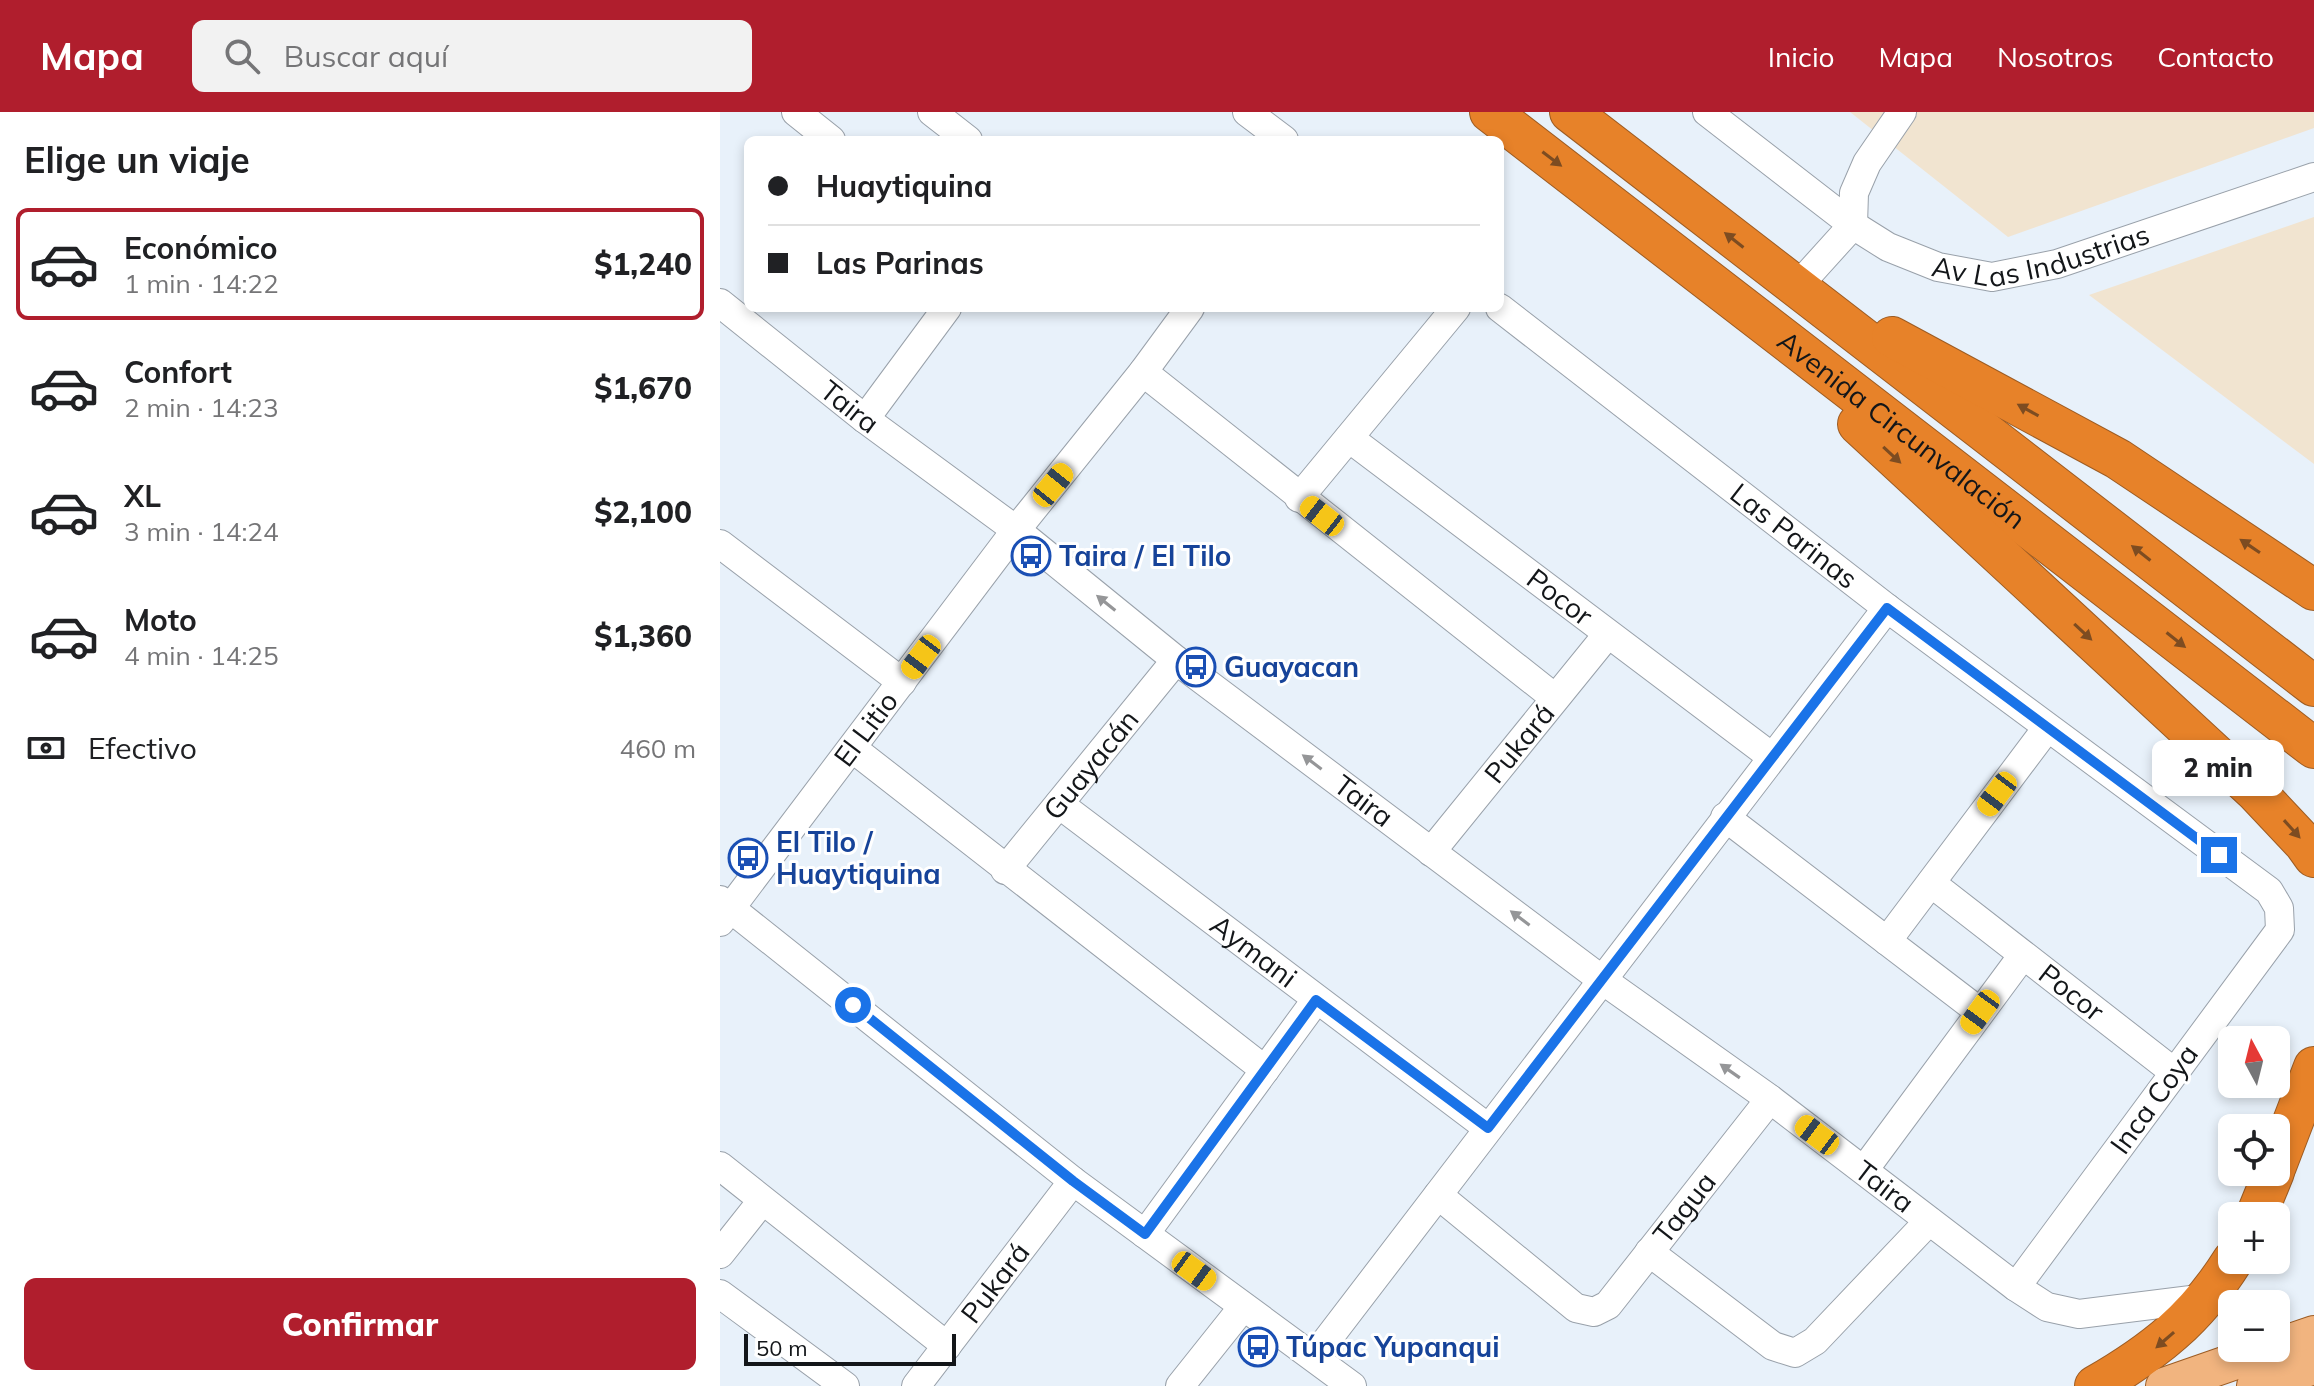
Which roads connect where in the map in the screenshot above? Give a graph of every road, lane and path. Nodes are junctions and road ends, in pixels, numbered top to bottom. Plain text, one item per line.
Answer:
1 (796, 112) edge
2 (932, 112) edge
3 (1247, 112) edge
4 (1490, 112) edge
5 (1570, 112) edge
6 (1707, 112) edge
7 (1902, 112) edge
8 (826, 136) edge
9 (963, 136) edge
10 (1279, 136) edge
11 (2314, 177) edge
12 (1853, 225) junction
13 (1671, 250) junction
14 (1796, 288) junction
15 (720, 303) edge
16 (1504, 311) edge
17 (944, 312) edge
18 (1187, 312) edge
19 (1453, 312) edge
20 (1143, 372) junction
21 (865, 419) junction
22 (1349, 438) junction
23 (1299, 498) junction
24 (1016, 530) junction
25 (724, 556) edge
26 (2314, 590) edge
27 (1887, 608) junction
28 (1607, 635) junction
29 (1176, 660) junction
30 (902, 682) junction
31 (2314, 686) edge
32 (1555, 698) junction
33 (2047, 728) junction
34 (852, 748) junction
35 (2314, 748) edge
36 (1772, 757) junction
37 (1059, 804) junction
38 (1725, 817) junction
39 (1431, 852) junction
40 (2314, 857) edge
41 (1005, 870) junction
42 (1931, 883) junction
43 (2279, 908) joint
44 (723, 910) edge
45 (1887, 941) junction
46 (2023, 955) junction
47 (1601, 979) junction
48 (1316, 1000) junction
49 (1980, 1012) junction
50 (2314, 1067) edge
51 (1265, 1070) junction
52 (2174, 1072) junction
53 (1770, 1099) junction
54 (1488, 1128) junction
55 (2290, 1130) edge
56 (720, 1166) edge
57 (1864, 1170) junction
58 (1073, 1181) junction
59 (1438, 1195) junction
60 (762, 1201) junction
61 (1929, 1221) junction
62 (1145, 1234) junction
63 (1649, 1252) junction
64 (720, 1254) edge
65 (2223, 1274) edge
66 (2016, 1287) junction
67 (720, 1294) edge
68 (2207, 1298) junction
69 (1243, 1307) junction
70 (2314, 1334) edge
71 (2290, 1342) edge
72 (947, 1346) junction
73 (1314, 1357) junction
74 (2232, 1362) edge
75 (2314, 1366) edge
76 (845, 1386) edge
77 (916, 1386) edge
78 (1180, 1386) edge
79 (1352, 1386) edge
80 (2095, 1386) edge
81 (2164, 1386) edge
82 (2255, 1386) edge

1 - 8 street
2 - 9 street
3 - 10 street
4 -> 13 highway, Avenida Circunvalación
14 -> 5 highway, Avenida Circunvalación
6 - 12 street, Av Las Industrias
7 - 12 street
11 - 12 street, Av Las Industrias
12 - 14 street
13 -> 35 highway, Avenida Circunvalación
13 -> 40 highway
26 -> 14 highway
31 -> 14 highway, Avenida Circunvalación
15 - 21 street, Taira
16 - 27 street, Las Parinas
17 - 21 street
18 - 20 street, El Litio
19 - 22 street
20 - 23 street
20 - 24 street, El Litio
21 - 24 street, Taira
22 - 23 street
22 - 28 street, Pocor
23 - 32 street
29 -> 24 street, Taira
24 - 30 street, El Litio
25 - 30 street
27 - 33 street, Las Parinas
27 - 36 street
28 - 32 street, Pukará
28 - 36 street, Pocor
29 - 37 street, Guayacán
39 -> 29 street, Taira
30 - 34 street, El Litio
32 - 39 street, Pukará
33 - 42 street
33 - 43 street, Las Parinas
34 - 41 street
34 - 44 street, El Litio
36 - 38 street
37 - 41 street, Guayacán
37 - 48 street, Aymani
38 - 45 street
38 - 47 street
47 -> 39 street, Taira
41 - 51 street
42 - 45 street
42 - 46 street, Pocor
43 - 52 street, Inca Coya
44 - 58 street
45 - 49 street
46 - 49 street
46 - 52 street, Pocor
53 -> 47 street, Taira
47 - 54 street
48 - 51 street
48 - 54 street, Aymani
49 - 57 street
50 - 55 highway
51 - 62 street
52 - 66 street, Inca Coya
53 - 57 street, Taira
53 - 63 street, Tagua
54 - 59 street
56 - 60 street
57 - 61 street, Taira
58 - 62 street
58 - 72 street, Pukará
59 - 63 street, Tagua
59 - 73 street
60 - 64 street
60 - 72 street
61 - 63 street
61 - 66 street, Taira
62 - 69 street
65 - 68 highway
66 - 68 street, Taira
67 - 76 street
68 -> 80 highway
69 - 73 street
69 - 78 street
70 - 71 main road
72 - 77 street, Pukará
73 - 79 street
74 - 81 main road
75 - 82 main road

